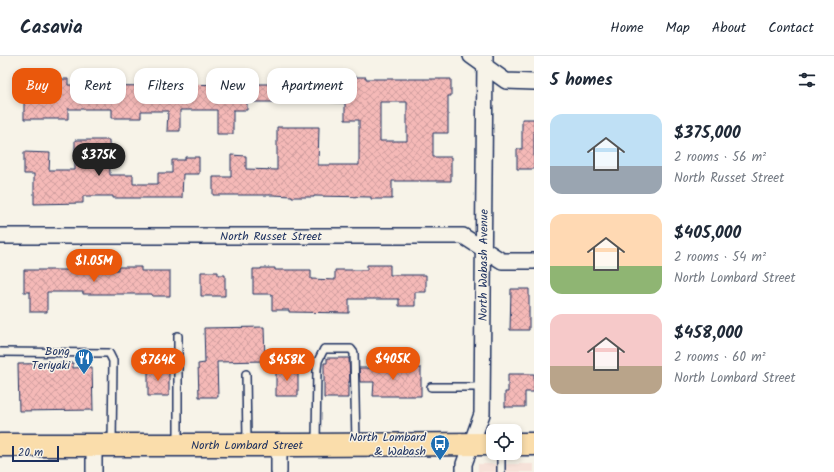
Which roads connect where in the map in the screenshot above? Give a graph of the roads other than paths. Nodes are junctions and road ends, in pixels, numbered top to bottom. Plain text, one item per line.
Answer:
1 (471, 56) edge
2 (485, 61) edge
3 (534, 82) edge
4 (0, 236) edge
5 (484, 249) junction
6 (534, 261) edge
7 (178, 336) dead end
8 (0, 352) edge
9 (246, 374) dead end
10 (431, 387) dead end
11 (483, 387) junction
12 (482, 444) edge
13 (522, 444) edge
14 (534, 444) edge
15 (0, 445) edge
16 (103, 445) junction
17 (178, 445) junction
18 (246, 445) junction
19 (279, 445) junction
20 (316, 445) junction
21 (356, 445) junction
22 (501, 460) edge
23 (94, 472) edge
24 (279, 472) edge
25 (464, 472) edge
26 (501, 472) edge

1 - 2 street
2 - 3 street
2 - 5 street, North Wabash Avenue
4 - 5 street, North Russet Street
5 - 6 street, North Russet Street
5 - 11 street, North Wabash Avenue
7 - 17 lane
8 - 16 lane
9 - 18 lane
10 - 11 lane
11 - 12 street, North Wabash Avenue
12 - 21 main road, North Lombard Street
12 - 25 street, North Wabash Avenue
13 - 14 main road
15 - 16 main road, North Lombard Street
16 - 17 main road, North Lombard Street
16 - 23 street
17 - 18 main road, North Lombard Street
18 - 19 main road, North Lombard Street
19 - 20 main road, North Lombard Street
19 - 24 street
20 - 21 main road, North Lombard Street
20 - 21 lane
22 - 26 lane

